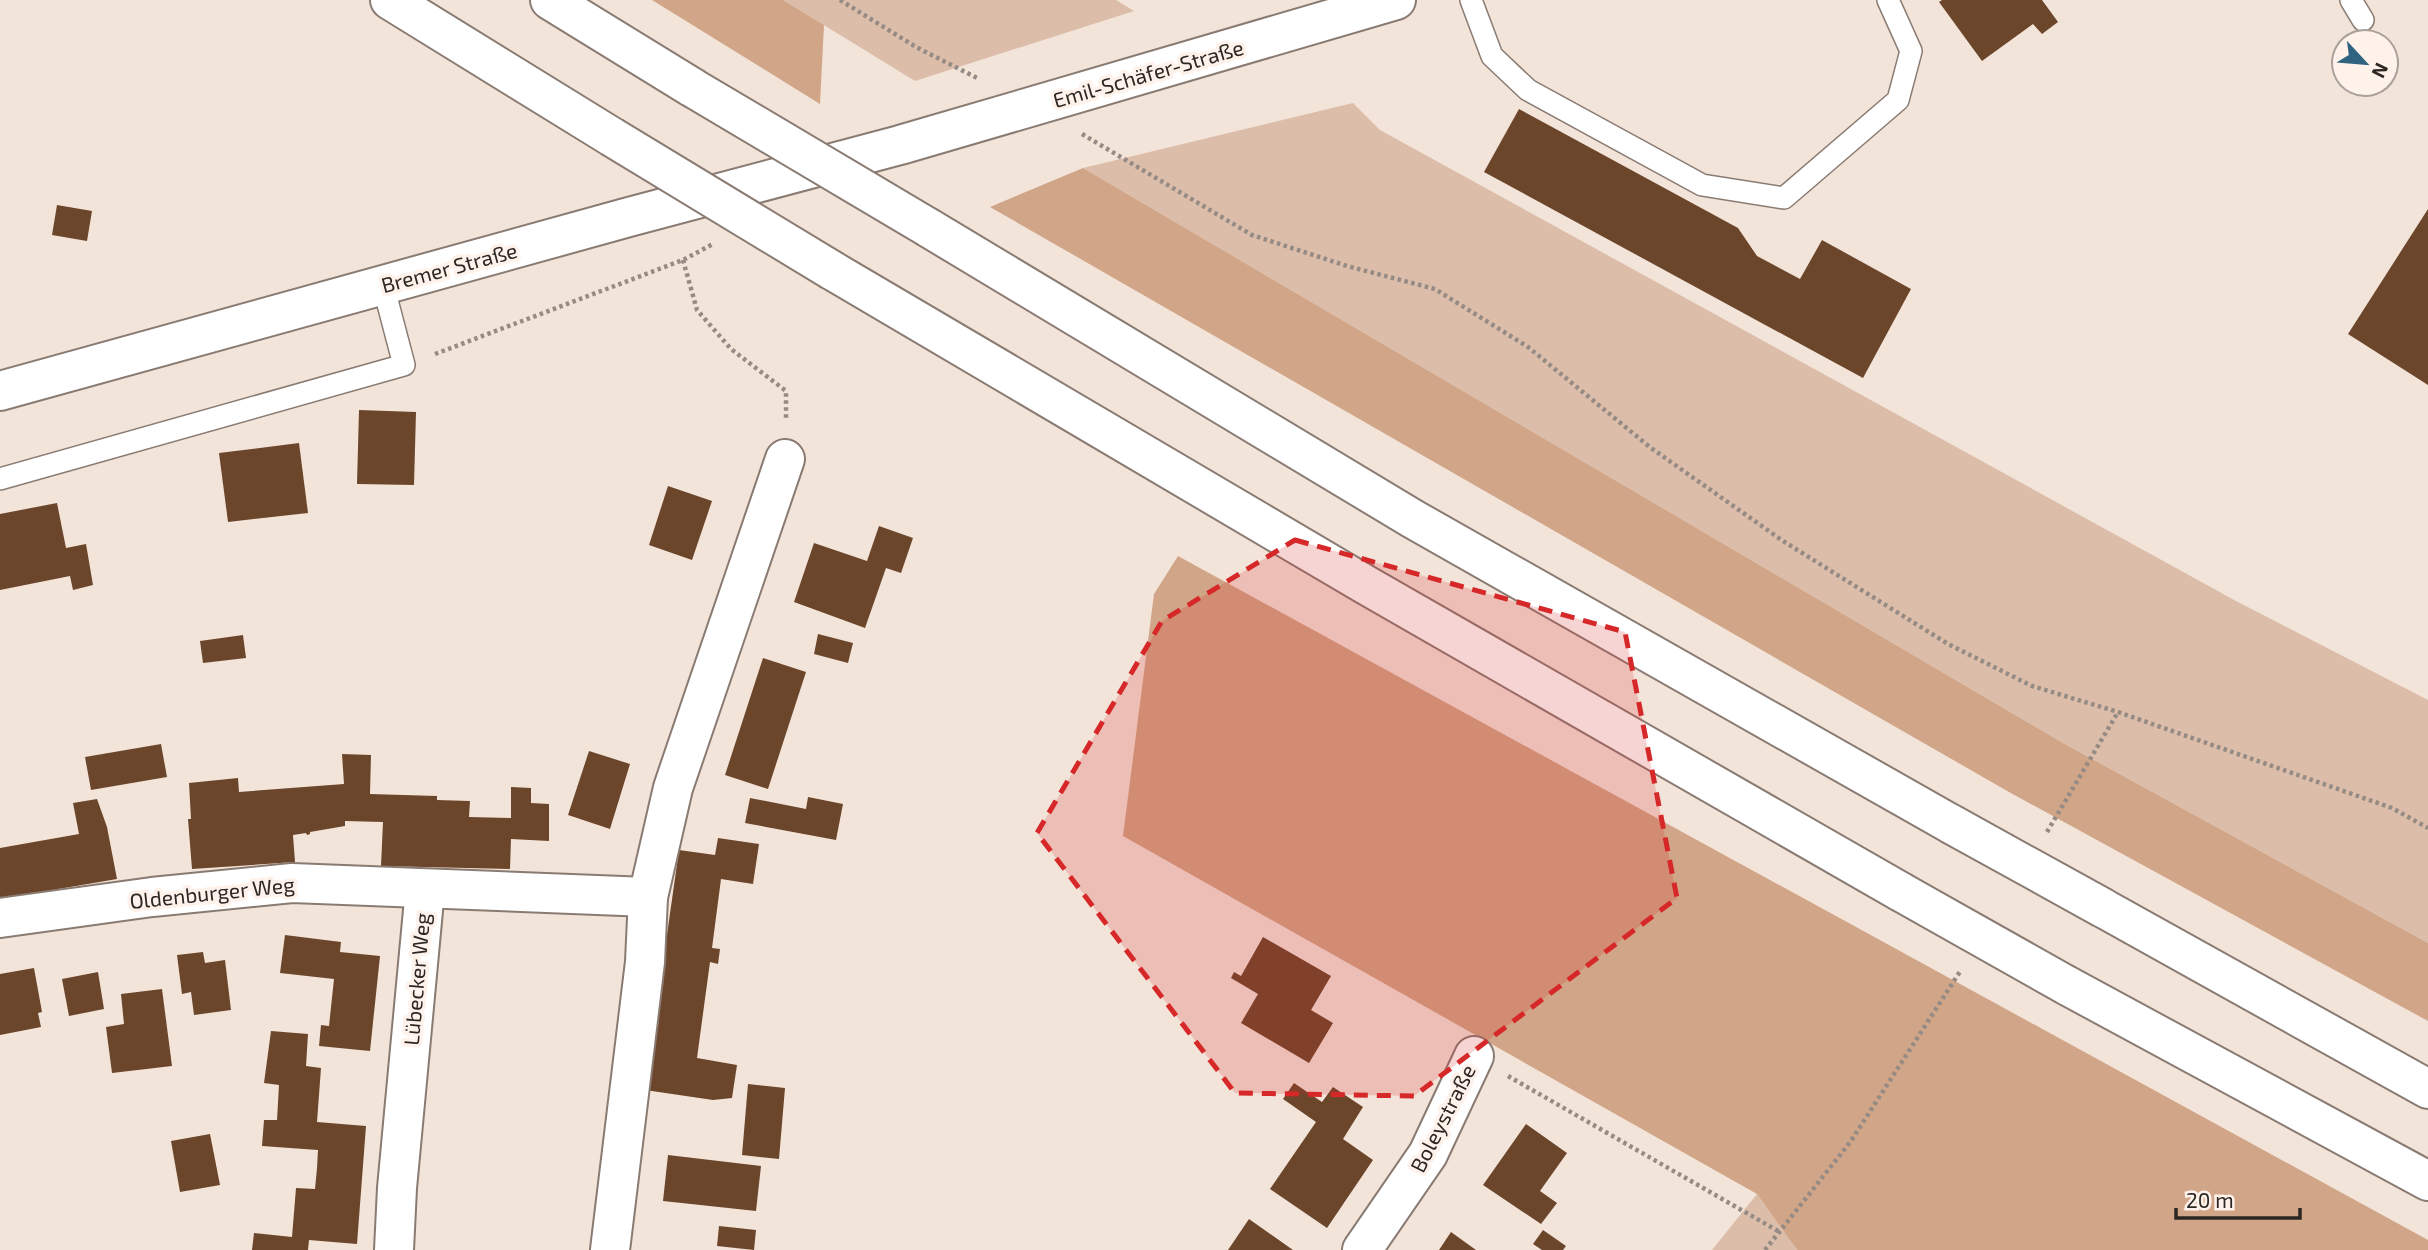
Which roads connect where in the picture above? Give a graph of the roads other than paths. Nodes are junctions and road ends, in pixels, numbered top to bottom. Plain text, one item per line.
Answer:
1 (390, 0) edge
2 (550, 0) edge
3 (1396, 0) edge
4 (1471, 0) edge
5 (1888, 0) edge
6 (2351, 0) edge
7 (2363, 20) dead end
8 (900, 145) joint
9 (383, 285) junction
10 (0, 391) edge
11 (785, 459) road end
12 (0, 479) edge
13 (425, 889) junction
14 (648, 897) junction
15 (0, 918) edge
16 (1474, 1055) road end
17 (2428, 1088) edge
18 (2428, 1181) edge
19 (394, 1250) edge
20 (610, 1250) edge
21 (1362, 1250) edge

1 - 18 main road, bridge
2 - 17 main road, bridge
3 - 8 main road, Emil-Schäfer-Straße
4 - 5 lane
6 - 7 lane
8 - 9 main road, Bremer Straße
9 - 10 main road, Bremer Straße
9 - 12 lane
11 - 14 main road
13 - 14 main road, Lübecker Weg
13 - 15 main road, Oldenburger Weg
13 - 19 main road, Lübecker Weg
14 - 20 main road
16 - 21 main road, Boleystraße

